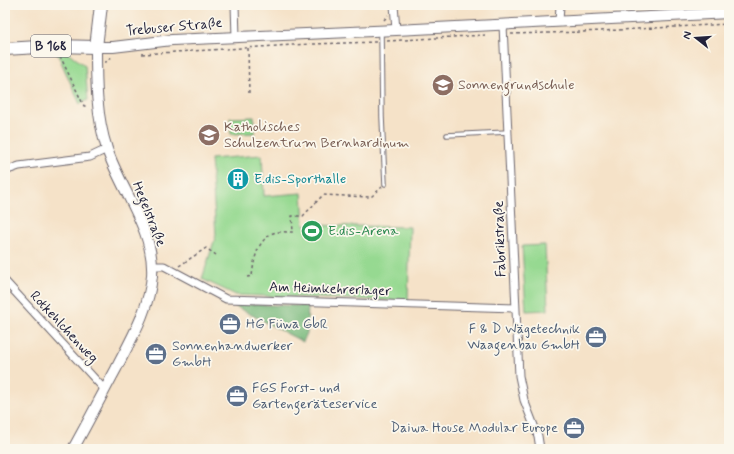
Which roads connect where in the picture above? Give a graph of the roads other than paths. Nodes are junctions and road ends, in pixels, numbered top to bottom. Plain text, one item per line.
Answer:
1 (101, 5) edge
2 (235, 5) edge
3 (394, 5) edge
4 (560, 5) edge
5 (729, 13) edge
6 (559, 22) junction
7 (504, 29) junction
8 (396, 30) junction
9 (381, 31) junction
10 (236, 37) junction
11 (96, 47) junction
12 (5, 49) edge
13 (508, 132) junction
14 (447, 135) dead end
15 (107, 149) junction
16 (5, 171) edge
17 (385, 184) road end
18 (152, 266) junction
19 (5, 281) edge
20 (516, 308) junction
21 (105, 390) junction
22 (73, 449) edge
23 (540, 449) edge

1 - 11 main road
2 - 10 street
3 - 8 street
4 - 6 street
5 - 6 street, Trebuser Straße
6 - 7 street, Trebuser Straße
7 - 8 street, Trebuser Straße
7 - 13 street, Fabrikstraße
8 - 9 street, Trebuser Straße
9 - 10 street, Trebuser Straße
9 - 17 lane
10 - 11 street, Trebuser Straße
11 - 12 main road, Trebuser Straße / B 168
11 - 15 street, Hegelstraße
13 - 14 lane
13 - 20 street, Fabrikstraße
15 - 16 street
15 - 18 street, Hegelstraße
18 - 20 street, Am Heimkehrerlager
18 - 21 street, Hegelstraße
19 - 21 street, Rotkehlchenweg
20 - 23 street, Fabrikstraße
21 - 22 street, Hegelstraße

